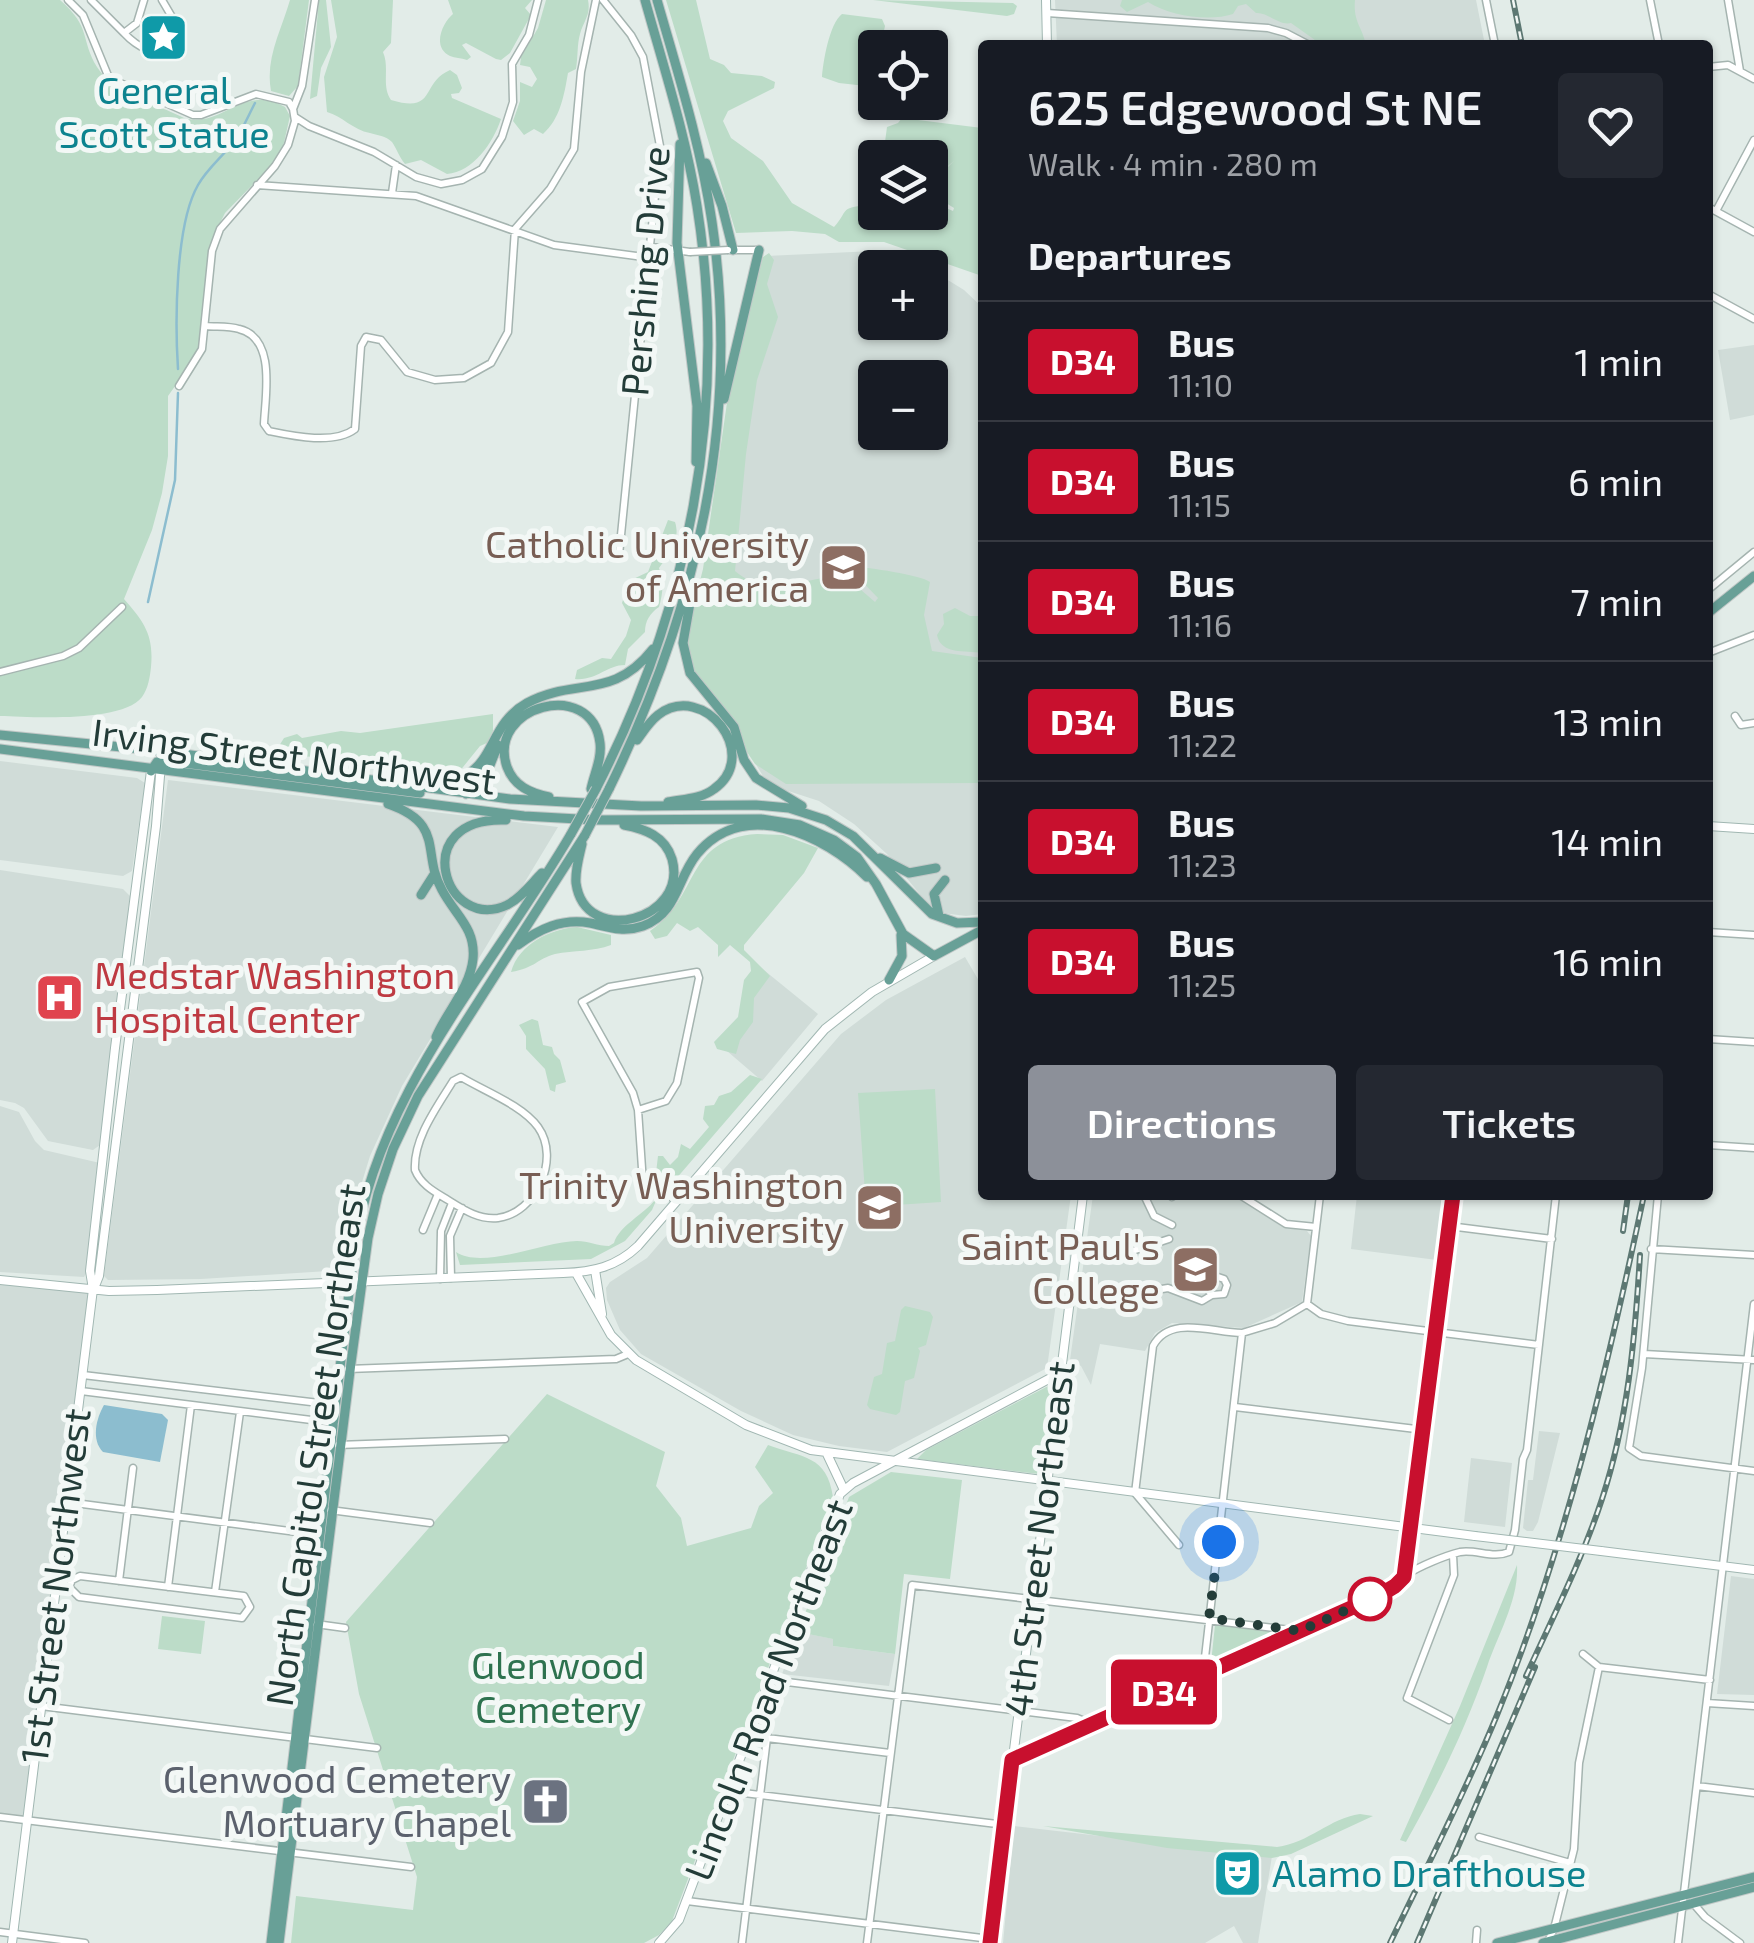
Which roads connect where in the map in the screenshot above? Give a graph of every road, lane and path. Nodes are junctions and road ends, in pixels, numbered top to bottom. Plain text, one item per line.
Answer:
1 (68, 0) edge
2 (90, 0) edge
3 (144, 0) edge
4 (162, 0) edge
5 (315, 0) edge
6 (538, 0) edge
7 (600, 0) edge
8 (644, 0) edge
9 (658, 0) edge
10 (1046, 0) edge
11 (1486, 0) edge
12 (1650, 0) edge
13 (1728, 0) edge
14 (1046, 13) junction
15 (124, 34) junction
16 (1047, 40) edge
17 (1299, 40) edge
18 (1494, 40) edge
19 (1658, 40) edge
20 (1713, 66) edge
21 (1740, 71) junction
22 (1754, 79) edge
23 (294, 113) junction
24 (680, 127) junction
25 (696, 140) junction
26 (1754, 140) edge
27 (396, 164) junction
28 (257, 186) junction
29 (392, 193) junction
30 (1713, 210) edge
31 (1716, 211) junction
32 (515, 230) junction
33 (1754, 232) edge
34 (652, 247) junction
35 (731, 250) junction
36 (759, 250) joint
37 (678, 252) junction
38 (651, 258) junction
39 (1713, 297) edge
40 (1754, 319) edge
41 (206, 326) junction
42 (179, 386) dead end
43 (718, 426) junction
44 (697, 490) junction
45 (1754, 552) edge
46 (619, 555) dead end
47 (694, 566) junction
48 (1754, 576) edge
49 (1713, 586) edge
50 (122, 607) dead end
51 (1713, 610) edge
52 (1754, 635) edge
53 (659, 642) junction
54 (1713, 649) edge
55 (0, 672) edge
56 (1735, 716) dead end
57 (508, 719) junction
58 (1754, 724) edge
59 (0, 735) edge
60 (0, 750) edge
61 (626, 754) junction
62 (159, 764) junction
63 (338, 775) junction
64 (593, 789) junction
65 (462, 793) junction
66 (366, 797) junction
67 (581, 805) junction
68 (641, 806) junction
69 (561, 819) junction
70 (596, 820) junction
71 (826, 820) junction
72 (1713, 827) edge
73 (1754, 829) edge
74 (585, 835) junction
75 (866, 848) junction
76 (558, 856) junction
77 (936, 868) dead end
78 (436, 873) junction
79 (944, 880) dead end
80 (880, 891) junction
81 (446, 897) junction
82 (940, 918) junction
83 (978, 922) edge
84 (901, 932) junction
85 (978, 932) edge
86 (1713, 932) edge
87 (1754, 936) edge
88 (512, 950) junction
89 (934, 956) junction
90 (889, 980) junction
91 (1713, 1039) edge
92 (1754, 1042) edge
93 (426, 1062) junction
94 (638, 1110) junction
95 (1713, 1145) edge
96 (1754, 1148) edge
97 (438, 1194) junction
98 (1082, 1200) edge
99 (1148, 1200) edge
100 (1248, 1200) edge
101 (1319, 1200) edge
102 (1452, 1200) edge
103 (1556, 1200) edge
104 (1657, 1200) edge
105 (676, 1201) junction
106 (452, 1202) junction
107 (462, 1208) junction
108 (1172, 1225) dead end
109 (1449, 1226) junction
110 (1316, 1227) junction
111 (423, 1230) dead end
112 (440, 1239) junction
113 (1169, 1239) dead end
114 (1552, 1239) junction
115 (450, 1240) junction
116 (1652, 1249) junction
117 (1754, 1254) edge
118 (1108, 1259) dead end
119 (595, 1270) junction
120 (576, 1273) junction
121 (451, 1278) junction
122 (440, 1279) junction
123 (0, 1280) edge
124 (356, 1281) junction
125 (93, 1290) junction
126 (1072, 1290) junction
127 (1212, 1295) dead end
128 (1307, 1304) junction
129 (1754, 1304) edge
130 (603, 1319) junction
131 (1436, 1331) junction
132 (1242, 1333) junction
133 (1540, 1345) junction
134 (628, 1354) junction
135 (1644, 1354) junction
136 (1751, 1360) edge
137 (346, 1369) junction
138 (1060, 1373) junction
139 (83, 1375) junction
140 (80, 1391) junction
141 (191, 1406) junction
142 (337, 1406) junction
143 (1235, 1407) junction
144 (240, 1412) junction
145 (335, 1423) junction
146 (1424, 1430) junction
147 (505, 1439) dead end
148 (337, 1445) junction
149 (827, 1454) junction
150 (891, 1462) junction
151 (133, 1468) dead end
152 (1735, 1468) junction
153 (1754, 1470) edge
154 (1046, 1482) junction
155 (844, 1490) junction
156 (1135, 1493) junction
157 (67, 1502) junction
158 (1223, 1504) junction
159 (128, 1510) junction
160 (328, 1510) junction
161 (177, 1517) junction
162 (224, 1523) junction
163 (430, 1523) dead end
164 (1412, 1528) junction
165 (320, 1536) junction
166 (1180, 1545) dead end
167 (1454, 1555) junction
168 (1723, 1566) junction
169 (1754, 1570) edge
170 (1404, 1577) junction
171 (119, 1581) junction
172 (56, 1585) junction
173 (69, 1587) junction
174 (168, 1587) junction
175 (215, 1592) junction
176 (1032, 1597) junction
177 (1209, 1618) junction
178 (314, 1624) junction
179 (345, 1628) dead end
180 (1300, 1631) junction
181 (1583, 1654) dead end
182 (1599, 1668) junction
183 (1204, 1675) junction
184 (771, 1680) junction
185 (1710, 1680) junction
186 (897, 1695) junction
187 (1707, 1704) junction
188 (41, 1706) junction
189 (1754, 1706) edge
190 (1018, 1711) junction
191 (1449, 1720) dead end
192 (1092, 1725) junction
193 (300, 1738) junction
194 (768, 1738) junction
195 (377, 1748) dead end
196 (890, 1753) junction
197 (1012, 1760) junction
198 (1697, 1786) junction
199 (728, 1790) junction
200 (1754, 1793) edge
201 (760, 1795) junction
202 (882, 1810) junction
203 (0, 1817) edge
204 (27, 1820) junction
205 (1004, 1825) junction
206 (1480, 1837) dead end
207 (286, 1852) junction
208 (1570, 1863) junction
209 (411, 1867) dead end
210 (1754, 1877) edge
211 (1754, 1887) edge
212 (687, 1901) junction
213 (1687, 1901) junction
214 (747, 1909) junction
215 (869, 1924) junction
216 (1554, 1929) junction
217 (1477, 1930) dead end
218 (0, 1932) edge
219 (12, 1939) edge
220 (990, 1941) edge
221 (1562, 1941) edge
222 (85, 1943) edge
223 (271, 1943) edge
224 (283, 1943) edge
225 (659, 1943) edge
226 (742, 1943) edge
227 (867, 1943) edge
228 (1476, 1943) edge
229 (1497, 1943) edge
230 (1546, 1943) edge
231 (1678, 1943) edge
232 (1740, 1943) edge

1 - 23 street
2 - 15 street
3 - 15 street
4 - 15 street
5 - 23 street
6 - 27 street
7 - 32 street
7 - 34 street, Pershing Drive
8 - 24 main road
9 - 25 main road, North Capitol Street Northeast
10 - 14 street
11 - 18 street
12 - 19 street
13 - 21 street
14 - 16 street
14 - 17 street
20 - 21 street
21 - 22 street
23 - 27 street
23 - 28 street
24 - 37 main road
24 - 44 main road
25 - 35 main road
25 - 43 main road, North Capitol Street Northeast
26 - 31 street
27 - 29 street
28 - 29 street
28 - 41 street
29 - 32 street
30 - 31 street
31 - 33 street
32 - 38 street
32 - 41 street
34 - 37 street
34 - 38 street, Pershing Drive
35 - 36 street
35 - 37 street, bridge
36 - 43 main road
37 - 44 main road
38 - 46 street, Pershing Drive
39 - 40 street
41 - 42 street
43 - 47 main road, North Capitol Street Northeast
44 - 53 main road
45 - 49 street
47 - 61 main road, North Capitol Street Northeast
47 - 71 main road
48 - 51 main road
50 - 55 street
52 - 54 street
53 - 57 main road
53 - 64 main road
56 - 58 street
57 - 63 main road
57 - 65 main road
59 - 62 main road, Irving Street Northwest
60 - 62 main road, Irving Street Northwest
61 - 68 main road
61 - 74 main road, North Capitol Street Northeast, bridge
62 - 63 main road, Irving Street Northwest
62 - 65 main road
62 - 66 main road, Irving Street Northwest
62 - 125 street, 1st Street Northwest
63 - 65 main road, Irving Street Northwest
64 - 67 main road, bridge
64 - 67 main road
65 - 67 main road, Irving Street Northwest
66 - 69 main road, Irving Street Northwest
66 - 78 main road
67 - 68 main road
67 - 76 main road, bridge
68 - 71 main road
69 - 70 main road, Irving Street Northwest
69 - 76 main road
70 - 74 main road
70 - 80 main road
71 - 75 main road
72 - 73 street
74 - 88 main road, North Capitol Street Northeast
75 - 77 main road
75 - 82 main road
76 - 93 main road
78 - 81 main road
78 - 81 main road
79 - 82 main road
80 - 84 main road
80 - 88 main road
81 - 93 main road
82 - 83 main road
84 - 89 main road
84 - 90 main road
85 - 89 main road
86 - 87 street
88 - 124 main road, North Capitol Street Northeast
89 - 90 street
90 - 105 street
91 - 92 street
93 - 124 main road
94 - 94 street
94 - 105 street
95 - 96 street
97 - 106 street
97 - 107 street
97 - 111 street
98 - 126 street, 4th Street Northeast
99 - 108 street
100 - 110 street
101 - 110 street
102 - 109 street
103 - 114 street
104 - 116 street
105 - 119 street
106 - 107 street
106 - 112 street
107 - 115 street
109 - 114 street
109 - 131 street
110 - 128 street
112 - 115 street
112 - 122 street
113 - 118 street
114 - 133 street
115 - 121 street
116 - 117 street
116 - 135 street
119 - 120 street
119 - 130 street
120 - 121 street
120 - 130 street
121 - 122 street
122 - 124 street
123 - 125 street
124 - 125 street
124 - 137 main road
125 - 139 street, 1st Street Northwest
126 - 127 street
126 - 138 street, 4th Street Northeast
128 - 131 street
128 - 132 street
129 - 136 street
130 - 134 street
131 - 133 street
131 - 146 street
132 - 143 street
132 - 156 street
133 - 167 street
134 - 137 street
134 - 149 street
135 - 136 street
135 - 152 street
136 - 152 street
137 - 142 main road
137 - 148 main road, North Capitol Street Northeast
138 - 150 street, Lincoln Road Northeast
138 - 154 street, 4th Street Northeast
139 - 140 street, 1st Street Northwest
139 - 142 street
140 - 141 street
140 - 157 street, 1st Street Northwest
141 - 144 street
141 - 161 street
142 - 145 main road
143 - 146 street
143 - 158 street
144 - 145 street
144 - 162 street
145 - 148 main road
146 - 164 street
147 - 148 street
148 - 160 main road, North Capitol Street Northeast
149 - 150 street
149 - 155 street
150 - 154 street
150 - 155 street, Lincoln Road Northeast
151 - 159 street
152 - 153 street
152 - 168 street
154 - 156 street
154 - 176 street, 4th Street Northeast
155 - 184 street, Lincoln Road Northeast
156 - 158 street
156 - 166 street
157 - 159 street
157 - 172 street, 1st Street Northwest
158 - 164 street
158 - 177 street
159 - 161 street
159 - 171 street
160 - 163 street
160 - 165 main road
160 - 178 main road, North Capitol Street Northeast
161 - 162 street
161 - 174 street
162 - 165 street
162 - 175 street
164 - 168 street, bridge
164 - 170 street
165 - 178 main road
167 - 170 street
167 - 191 street
168 - 169 street
168 - 185 street
170 - 180 street
171 - 173 street
171 - 174 street
172 - 173 street
172 - 188 street, 1st Street Northwest
173 - 175 street
174 - 175 street
176 - 177 street
176 - 186 street
176 - 190 street, 4th Street Northeast
177 - 180 street
177 - 183 street
178 - 179 street
178 - 193 main road, North Capitol Street Northeast
180 - 183 street
181 - 182 street
182 - 185 street
182 - 208 street
183 - 192 street
184 - 186 street
184 - 194 street
184 - 199 street, Lincoln Road Northeast
185 - 187 street
186 - 190 street
186 - 196 street
187 - 189 street
187 - 198 street
188 - 193 street
188 - 204 street, 1st Street Northwest
190 - 192 street
190 - 197 street, 4th Street Northeast
192 - 197 street
193 - 195 street
193 - 207 main road, North Capitol Street Northeast
194 - 196 street
194 - 201 street
196 - 202 street
197 - 205 street, 4th Street Northeast
198 - 200 street
198 - 213 street
199 - 201 street
199 - 212 street, Lincoln Road Northeast
201 - 202 street
201 - 214 street
202 - 205 street
202 - 215 street
203 - 204 street
204 - 207 street
204 - 219 street, 1st Street Northwest
205 - 220 street, 4th Street Northeast
206 - 208 street
207 - 209 street
207 - 223 main road
207 - 224 main road, North Capitol Street Northeast
208 - 216 street
210 - 213 main road
211 - 213 main road
212 - 214 street
212 - 225 street, Lincoln Road Northeast
213 - 216 main road
213 - 221 main road
213 - 231 street
213 - 232 street
214 - 215 street
214 - 226 street
215 - 220 street
215 - 227 street
216 - 221 street
216 - 229 main road
216 - 230 street
217 - 228 street
218 - 219 street
219 - 222 street
221 - 230 main road

